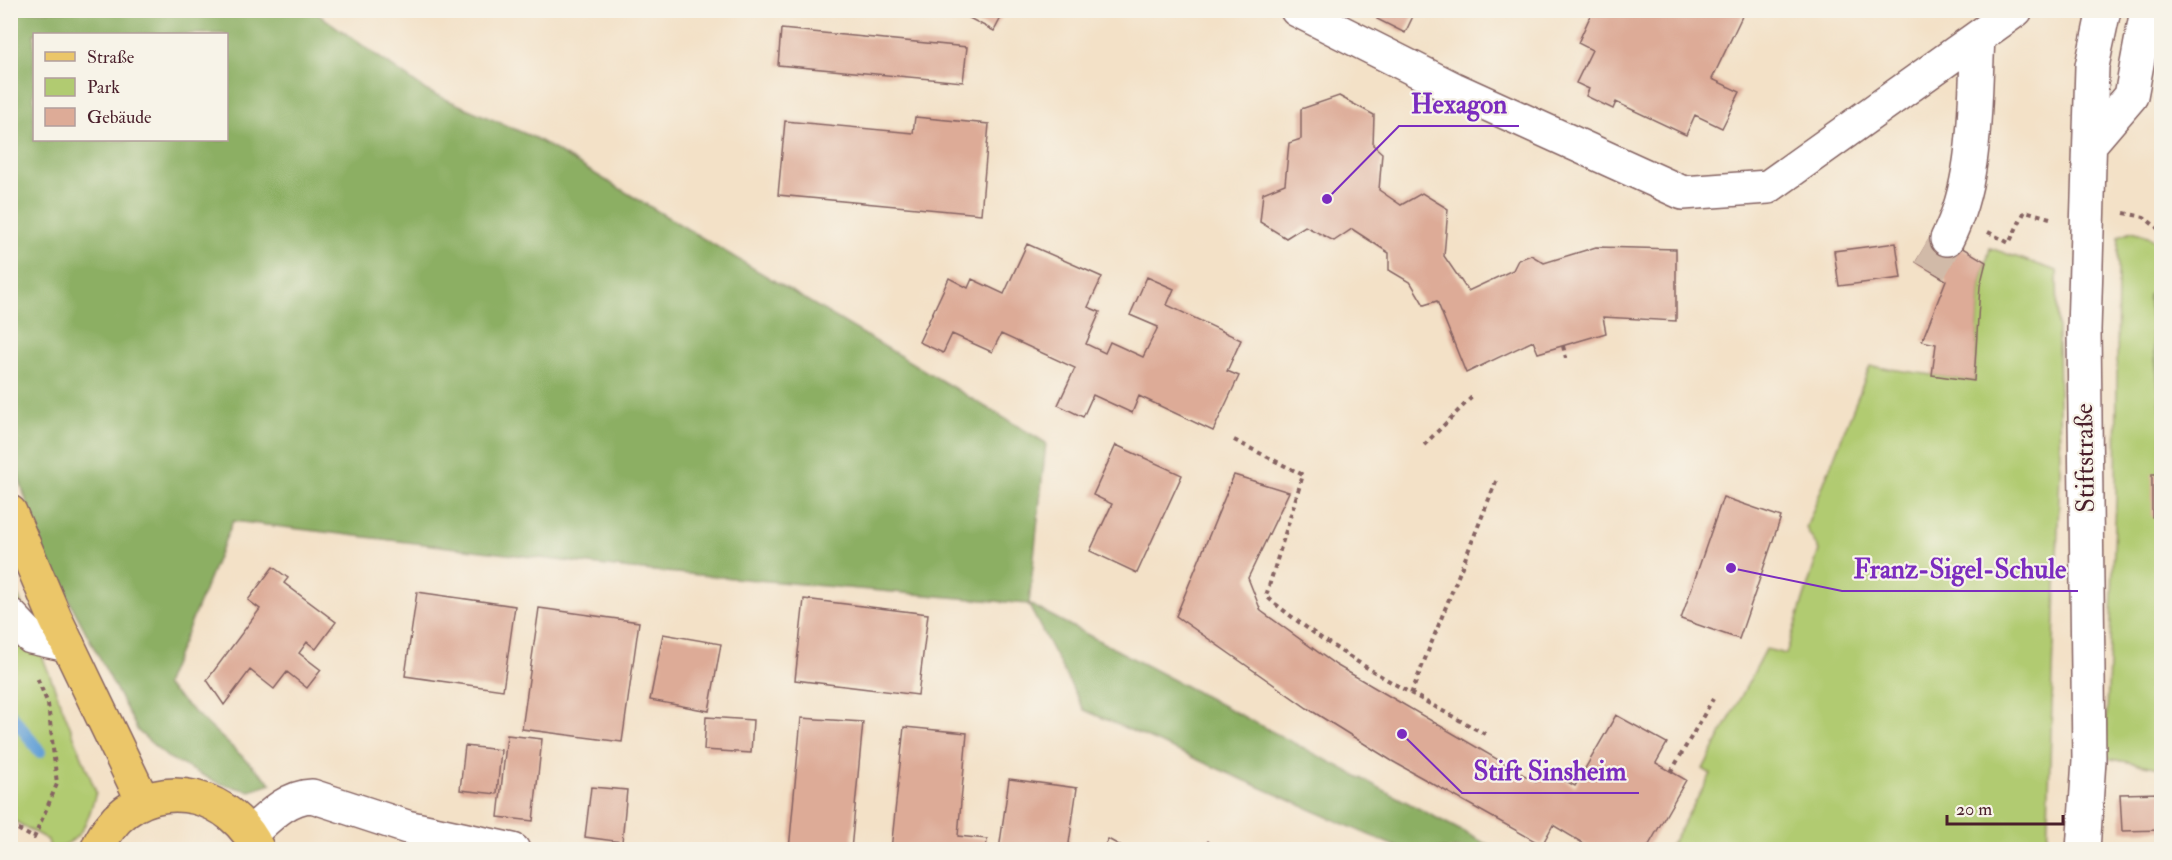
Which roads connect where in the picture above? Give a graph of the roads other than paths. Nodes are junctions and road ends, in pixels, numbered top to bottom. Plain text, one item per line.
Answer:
1 (1297, 10) edge
2 (2016, 10) edge
3 (2104, 10) edge
4 (2147, 10) edge
5 (1978, 38) junction
6 (2090, 144) junction
7 (1947, 239) tunnel mouth
8 (10, 512) edge
9 (21, 626) edge
10 (68, 645) junction
11 (143, 801) junction
12 (254, 842) edge
13 (97, 849) edge
14 (513, 849) edge
15 (2083, 849) edge

1 - 5 street
2 - 5 street
3 - 6 street, Stiftstraße
4 - 6 street
5 - 7 street
6 - 15 street, Stiftstraße
8 - 10 main road
9 - 10 street
10 - 11 main road
11 - 12 main road
11 - 13 main road
12 - 14 street

